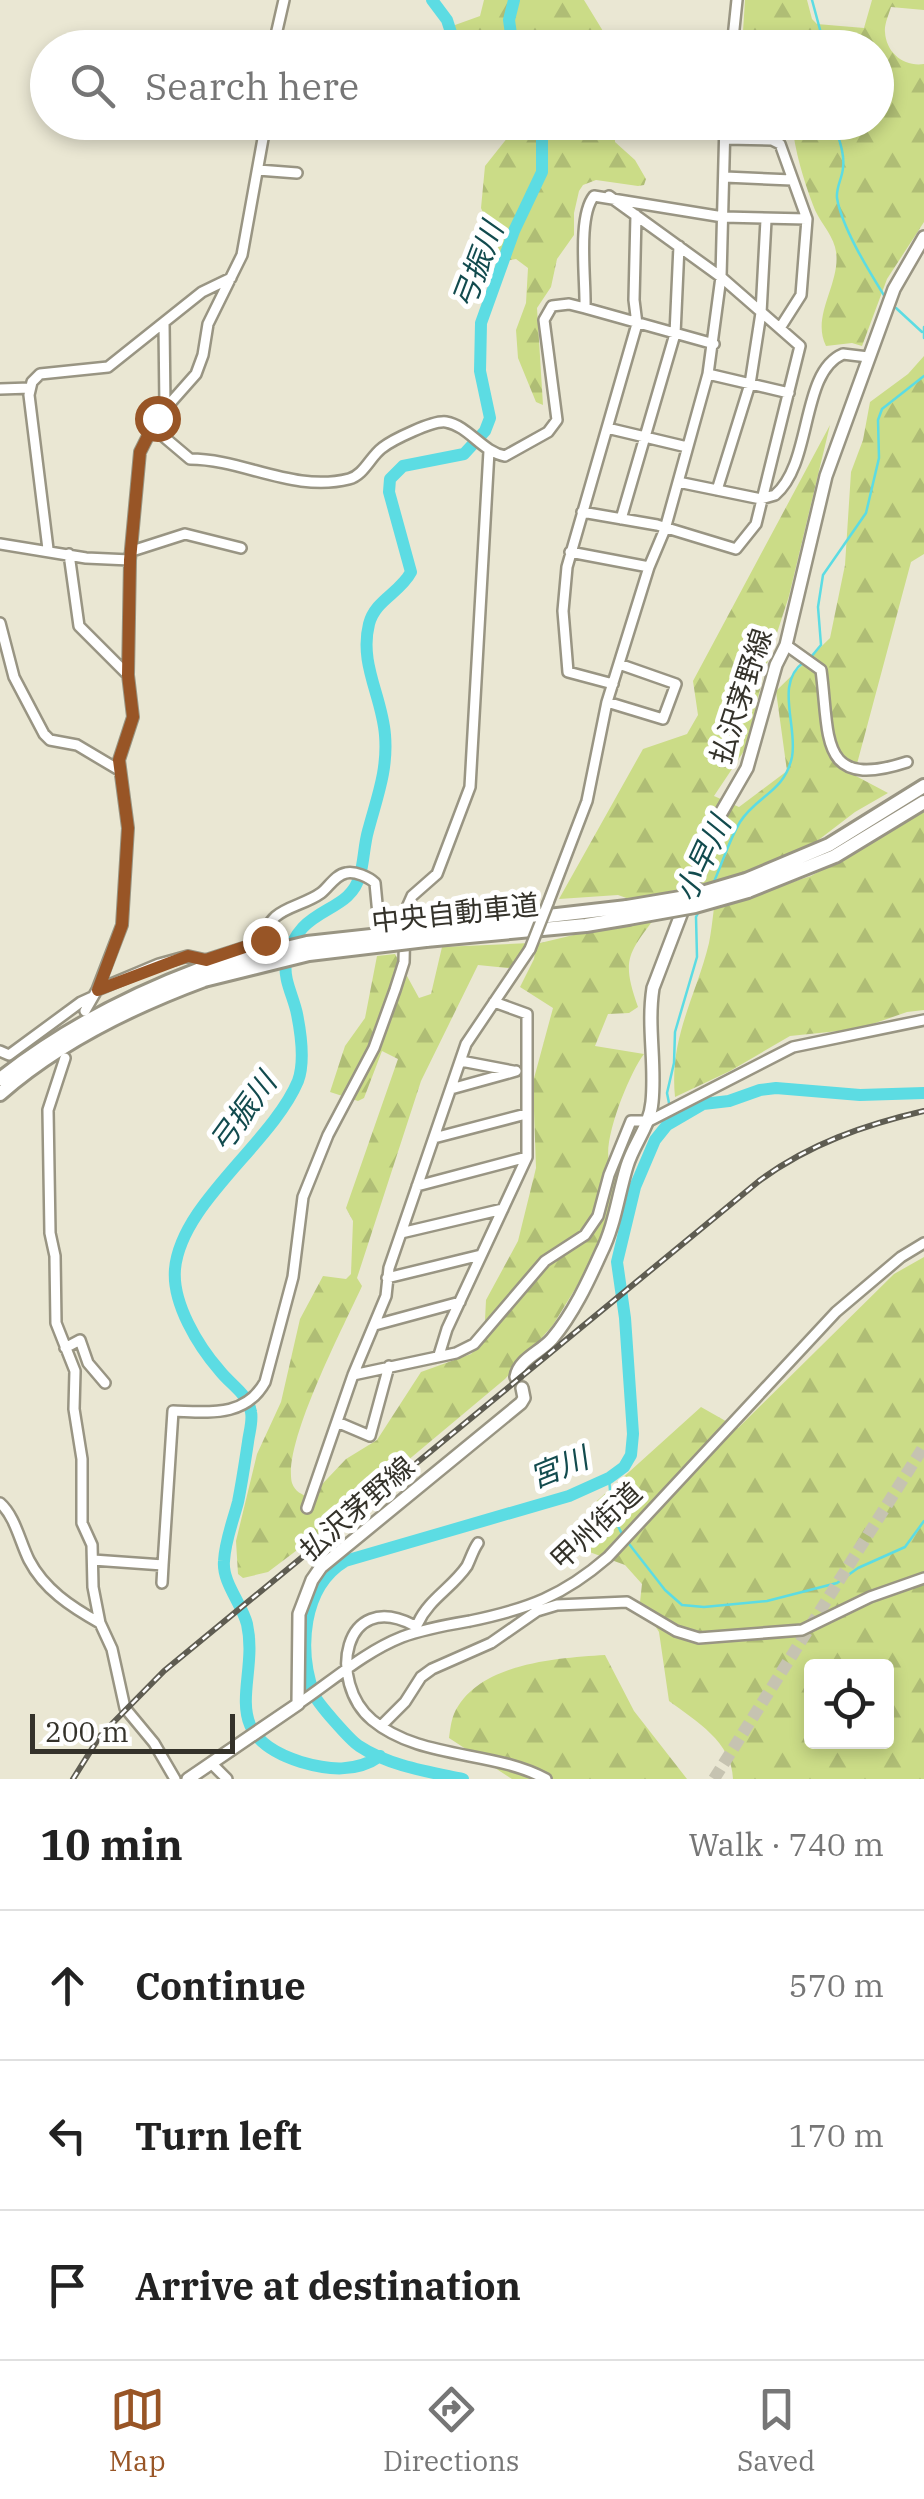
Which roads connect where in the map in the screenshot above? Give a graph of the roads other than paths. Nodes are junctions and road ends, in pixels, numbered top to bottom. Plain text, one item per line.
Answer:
1 (284, 0) edge
2 (738, 0) edge
3 (277, 30) edge
4 (734, 30) edge
5 (263, 140) edge
6 (725, 140) edge
7 (772, 140) edge
8 (258, 170) junction
9 (298, 173) dead end
10 (725, 177) junction
11 (792, 180) junction
12 (609, 196) junction
13 (636, 215) junction
14 (723, 217) junction
15 (807, 219) junction
16 (766, 220) junction
17 (924, 238) edge
18 (679, 246) junction
19 (722, 277) junction
20 (231, 278) junction
21 (585, 308) junction
22 (761, 313) junction
23 (164, 323) junction
24 (637, 324) junction
25 (780, 328) junction
26 (675, 334) junction
27 (714, 344) junction
28 (868, 357) junction
29 (708, 374) junction
30 (750, 384) junction
31 (30, 388) junction
32 (0, 389) edge
33 (789, 394) junction
34 (165, 408) junction
35 (151, 426) junction
36 (607, 428) junction
37 (646, 438) junction
38 (688, 447) junction
39 (489, 451) junction
40 (678, 482) junction
41 (717, 490) junction
42 (762, 499) junction
43 (582, 512) junction
44 (621, 519) junction
45 (665, 529) junction
46 (0, 544) edge
47 (241, 548) dead end
48 (48, 550) junction
49 (570, 552) junction
50 (69, 554) junction
51 (132, 556) junction
52 (649, 567) junction
53 (0, 622) edge
54 (786, 645) junction
55 (619, 664) junction
56 (128, 675) junction
57 (613, 684) junction
58 (607, 702) junction
59 (907, 762) dead end
60 (119, 770) junction
61 (924, 786) edge
62 (924, 802) edge
63 (747, 886) junction
64 (405, 923) junction
65 (202, 975) junction
66 (95, 994) junction
67 (494, 1002) junction
68 (85, 1011) dead end
69 (924, 1020) edge
70 (0, 1050) edge
71 (65, 1058) dead end
72 (461, 1061) junction
73 (521, 1071) junction
74 (0, 1078) edge
75 (450, 1089) junction
76 (0, 1094) edge
77 (526, 1114) junction
78 (649, 1121) junction
79 (434, 1138) junction
80 (527, 1158) junction
81 (418, 1186) junction
82 (503, 1209) junction
83 (401, 1233) junction
84 (924, 1244) edge
85 (482, 1255) junction
86 (387, 1278) junction
87 (460, 1302) junction
88 (375, 1325) junction
89 (65, 1348) junction
90 (439, 1354) junction
91 (390, 1366) junction
92 (353, 1375) junction
93 (105, 1383) dead end
94 (337, 1422) junction
95 (0, 1503) edge
96 (306, 1508) dead end
97 (478, 1544) dead end
98 (93, 1560) junction
99 (163, 1565) junction
100 (924, 1578) edge
101 (162, 1583) dead end
102 (522, 1614) junction
103 (100, 1623) junction
104 (347, 1670) junction
105 (300, 1702) junction
106 (380, 1726) junction
107 (211, 1763) junction
108 (175, 1779) edge
109 (188, 1779) edge
110 (227, 1779) edge
111 (546, 1779) edge

1 - 3 street
2 - 4 street
5 - 8 street
6 - 10 street
7 - 11 street
8 - 9 street
8 - 20 street
10 - 11 street
10 - 14 street
11 - 15 street
12 - 13 street
12 - 14 street
12 - 21 street
13 - 18 street
13 - 24 street
14 - 16 street
14 - 19 street
15 - 16 street
15 - 25 street
16 - 22 street
17 - 28 main road, 払沢茅野線
18 - 19 street
18 - 26 street
19 - 22 street
19 - 27 street
20 - 23 street
20 - 34 street
21 - 24 street
21 - 39 street
22 - 25 street
22 - 30 street
23 - 31 street
23 - 34 street
24 - 26 street
24 - 36 street
25 - 33 street
26 - 27 street
26 - 37 street
27 - 29 street
28 - 42 street
28 - 54 main road, 払沢茅野線
29 - 30 street
29 - 38 street
30 - 33 street
30 - 41 street
31 - 32 street
31 - 48 street
33 - 42 street
34 - 35 street
35 - 39 street
35 - 51 street
36 - 37 street
36 - 43 street
37 - 38 street
37 - 44 street
38 - 40 street
39 - 64 street
40 - 41 street
40 - 45 street
41 - 42 street
42 - 45 street
43 - 44 street
43 - 49 street
44 - 45 street
45 - 52 street
46 - 48 street
47 - 51 street
48 - 50 street
49 - 52 street
49 - 57 street
50 - 51 street
50 - 56 street
51 - 56 street
52 - 55 street
53 - 60 street
54 - 59 street
54 - 78 main road, 払沢茅野線
55 - 57 street
55 - 58 street
56 - 60 street
57 - 58 street
58 - 67 street, bridge
60 - 66 street
61 - 63 highway, 中央自動車道
62 - 63 highway, 中央自動車道
63 - 65 highway, 中央自動車道, bridge
64 - 66 street
64 - 99 street
65 - 74 highway, 中央自動車道
65 - 76 highway, 中央自動車道
66 - 68 street
66 - 70 street
67 - 72 street
67 - 73 street
69 - 78 street
71 - 89 street
72 - 73 street
72 - 75 street
73 - 75 street
73 - 77 street
75 - 79 street
77 - 79 street
77 - 80 street
78 - 90 street
78 - 105 main road, 払沢茅野線
79 - 81 street
80 - 81 street
80 - 82 street
81 - 83 street
82 - 83 street
82 - 85 street
83 - 86 street
84 - 102 street, 甲州街道
85 - 86 street
85 - 87 street
86 - 88 street
87 - 88 street
87 - 90 street
88 - 92 street
89 - 93 street
89 - 98 street
90 - 91 street
91 - 92 street
91 - 94 street
92 - 94 street
94 - 96 street
95 - 103 street
97 - 104 street
98 - 99 street
98 - 103 street
99 - 101 street
100 - 102 street
102 - 104 street, 甲州街道
102 - 106 street
103 - 108 street
104 - 105 street, 甲州街道
104 - 106 street
105 - 107 main road, 甲州街道
106 - 111 street
107 - 109 main road, 甲州街道
107 - 110 street

